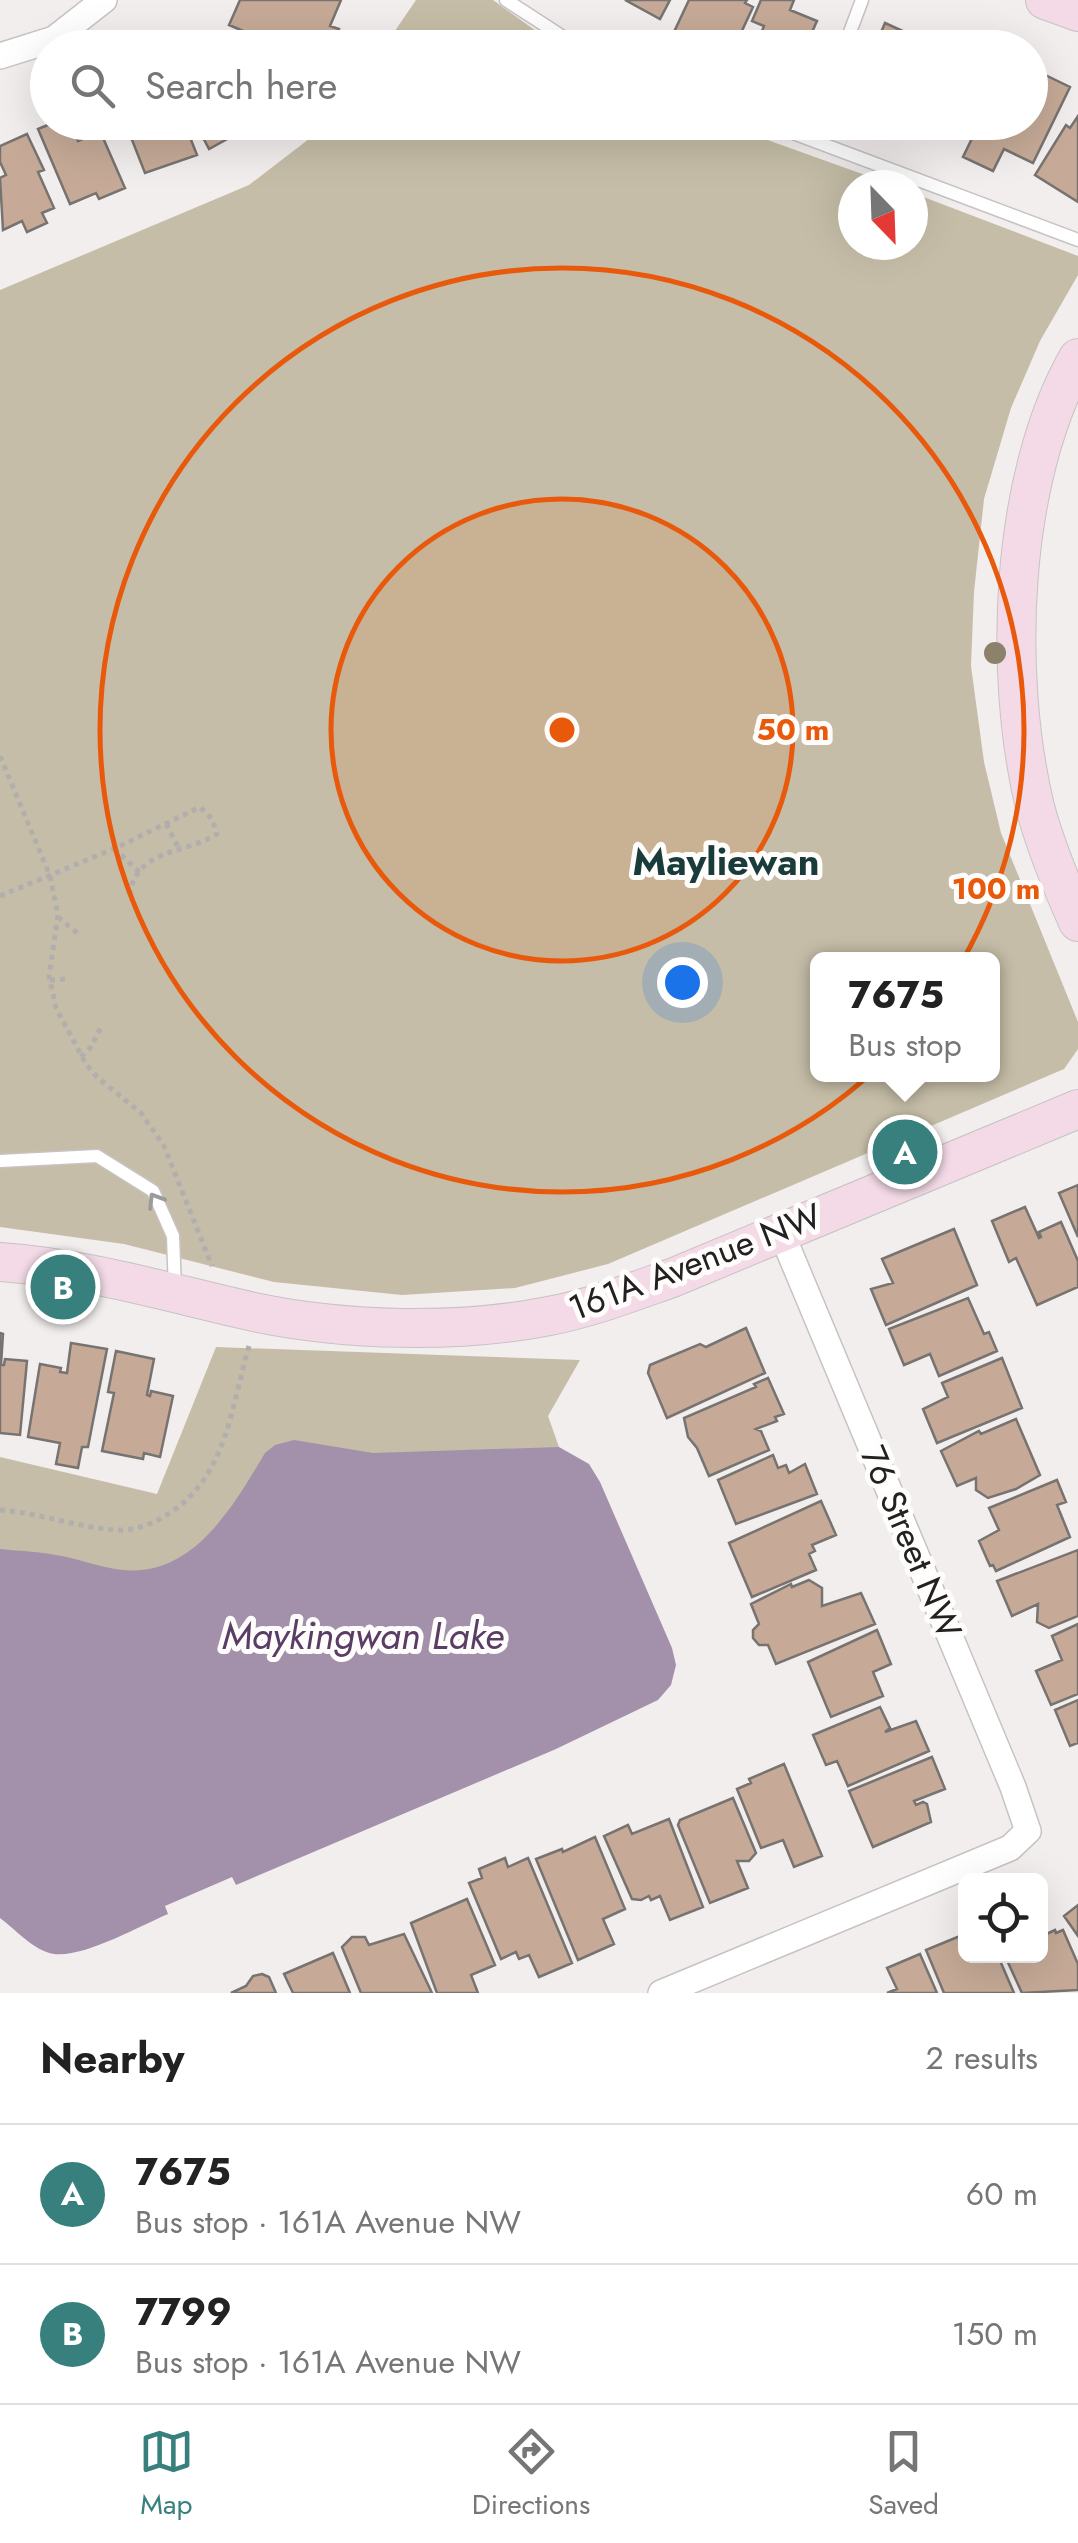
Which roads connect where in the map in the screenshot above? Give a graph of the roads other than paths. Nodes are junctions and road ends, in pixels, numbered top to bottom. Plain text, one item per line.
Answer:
1 (104, 0) edge
2 (506, 0) edge
3 (862, 0) edge
4 (66, 30) edge
5 (552, 30) edge
6 (851, 30) edge
7 (30, 47) edge
8 (0, 56) edge
9 (814, 140) edge
10 (1078, 240) edge
11 (1070, 372) edge
12 (1078, 922) edge
13 (1078, 1109) edge
14 (0, 1161) edge
15 (781, 1232) junction
16 (0, 1262) edge
17 (175, 1293) junction
18 (662, 1993) edge

1 - 4 street
2 - 5 lane
3 - 6 lane
7 - 8 street
9 - 10 lane
11 - 12 street
13 - 15 street, 161A Avenue NW
17 -> 14 lane
15 - 17 street, 161A Avenue NW
15 - 18 street, 76 Street NW
16 - 17 street, 161A Avenue NW

